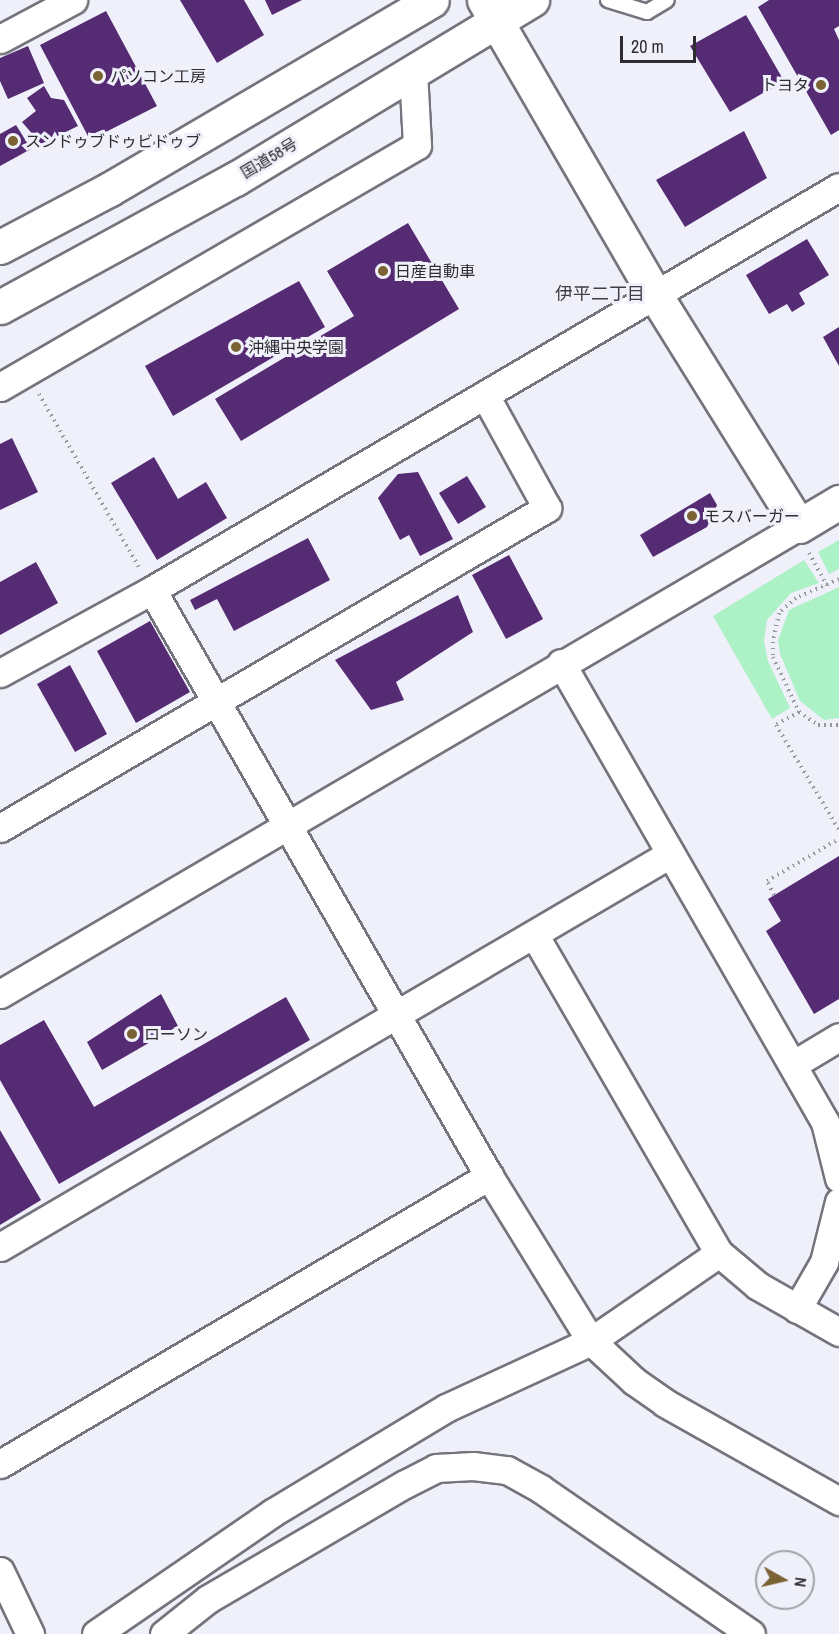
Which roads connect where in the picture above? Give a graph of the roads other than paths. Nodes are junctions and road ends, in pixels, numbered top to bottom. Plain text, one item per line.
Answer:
1 (73, 0) edge
2 (432, 0) edge
3 (532, 0) edge
4 (608, 0) edge
5 (667, 0) edge
6 (490, 11) edge
7 (0, 39) edge
8 (412, 72) junction
9 (835, 198) edge
10 (0, 247) edge
11 (654, 293) junction
12 (0, 307) edge
13 (0, 387) edge
14 (485, 395) junction
15 (839, 502) edge
16 (803, 538) junction
17 (152, 590) junction
18 (561, 663) junction
19 (0, 673) edge
20 (215, 703) junction
21 (286, 827) junction
22 (0, 828) edge
23 (670, 854) junction
24 (535, 936) junction
25 (0, 994) edge
26 (396, 1016) junction
27 (839, 1037) edge
28 (794, 1064) junction
29 (489, 1176) junction
30 (839, 1178) edge
31 (839, 1202) edge
32 (0, 1247) edge
33 (719, 1253) junction
34 (797, 1309) junction
35 (839, 1332) edge
36 (591, 1341) junction
37 (0, 1464) edge
38 (839, 1502) edge
39 (0, 1571) edge
40 (30, 1634) edge
41 (96, 1634) edge
42 (164, 1634) edge
43 (751, 1634) edge

1 - 7 street
2 - 10 main road
3 - 6 main road, 国道58号
4 - 5 lane
6 - 8 main road, 国道58号
6 - 11 main road
8 - 12 main road, 国道58号
8 - 13 street
9 - 11 street
11 - 14 street
11 - 16 main road
14 - 17 street
14 - 20 street
15 - 16 main road
16 - 18 street
17 - 19 street
17 - 20 street
18 - 21 street
18 - 23 street
20 - 21 street
20 - 22 street
21 - 25 street
21 - 26 street
23 - 24 street
23 - 28 street
24 - 26 street
24 - 33 street
26 - 29 street
26 - 32 street
27 - 28 street
28 - 30 street
29 - 36 street
29 - 37 street
31 - 34 street
33 - 34 street
33 - 36 street
34 - 35 street
36 - 38 street
36 - 41 street
39 - 40 street
42 - 43 street

